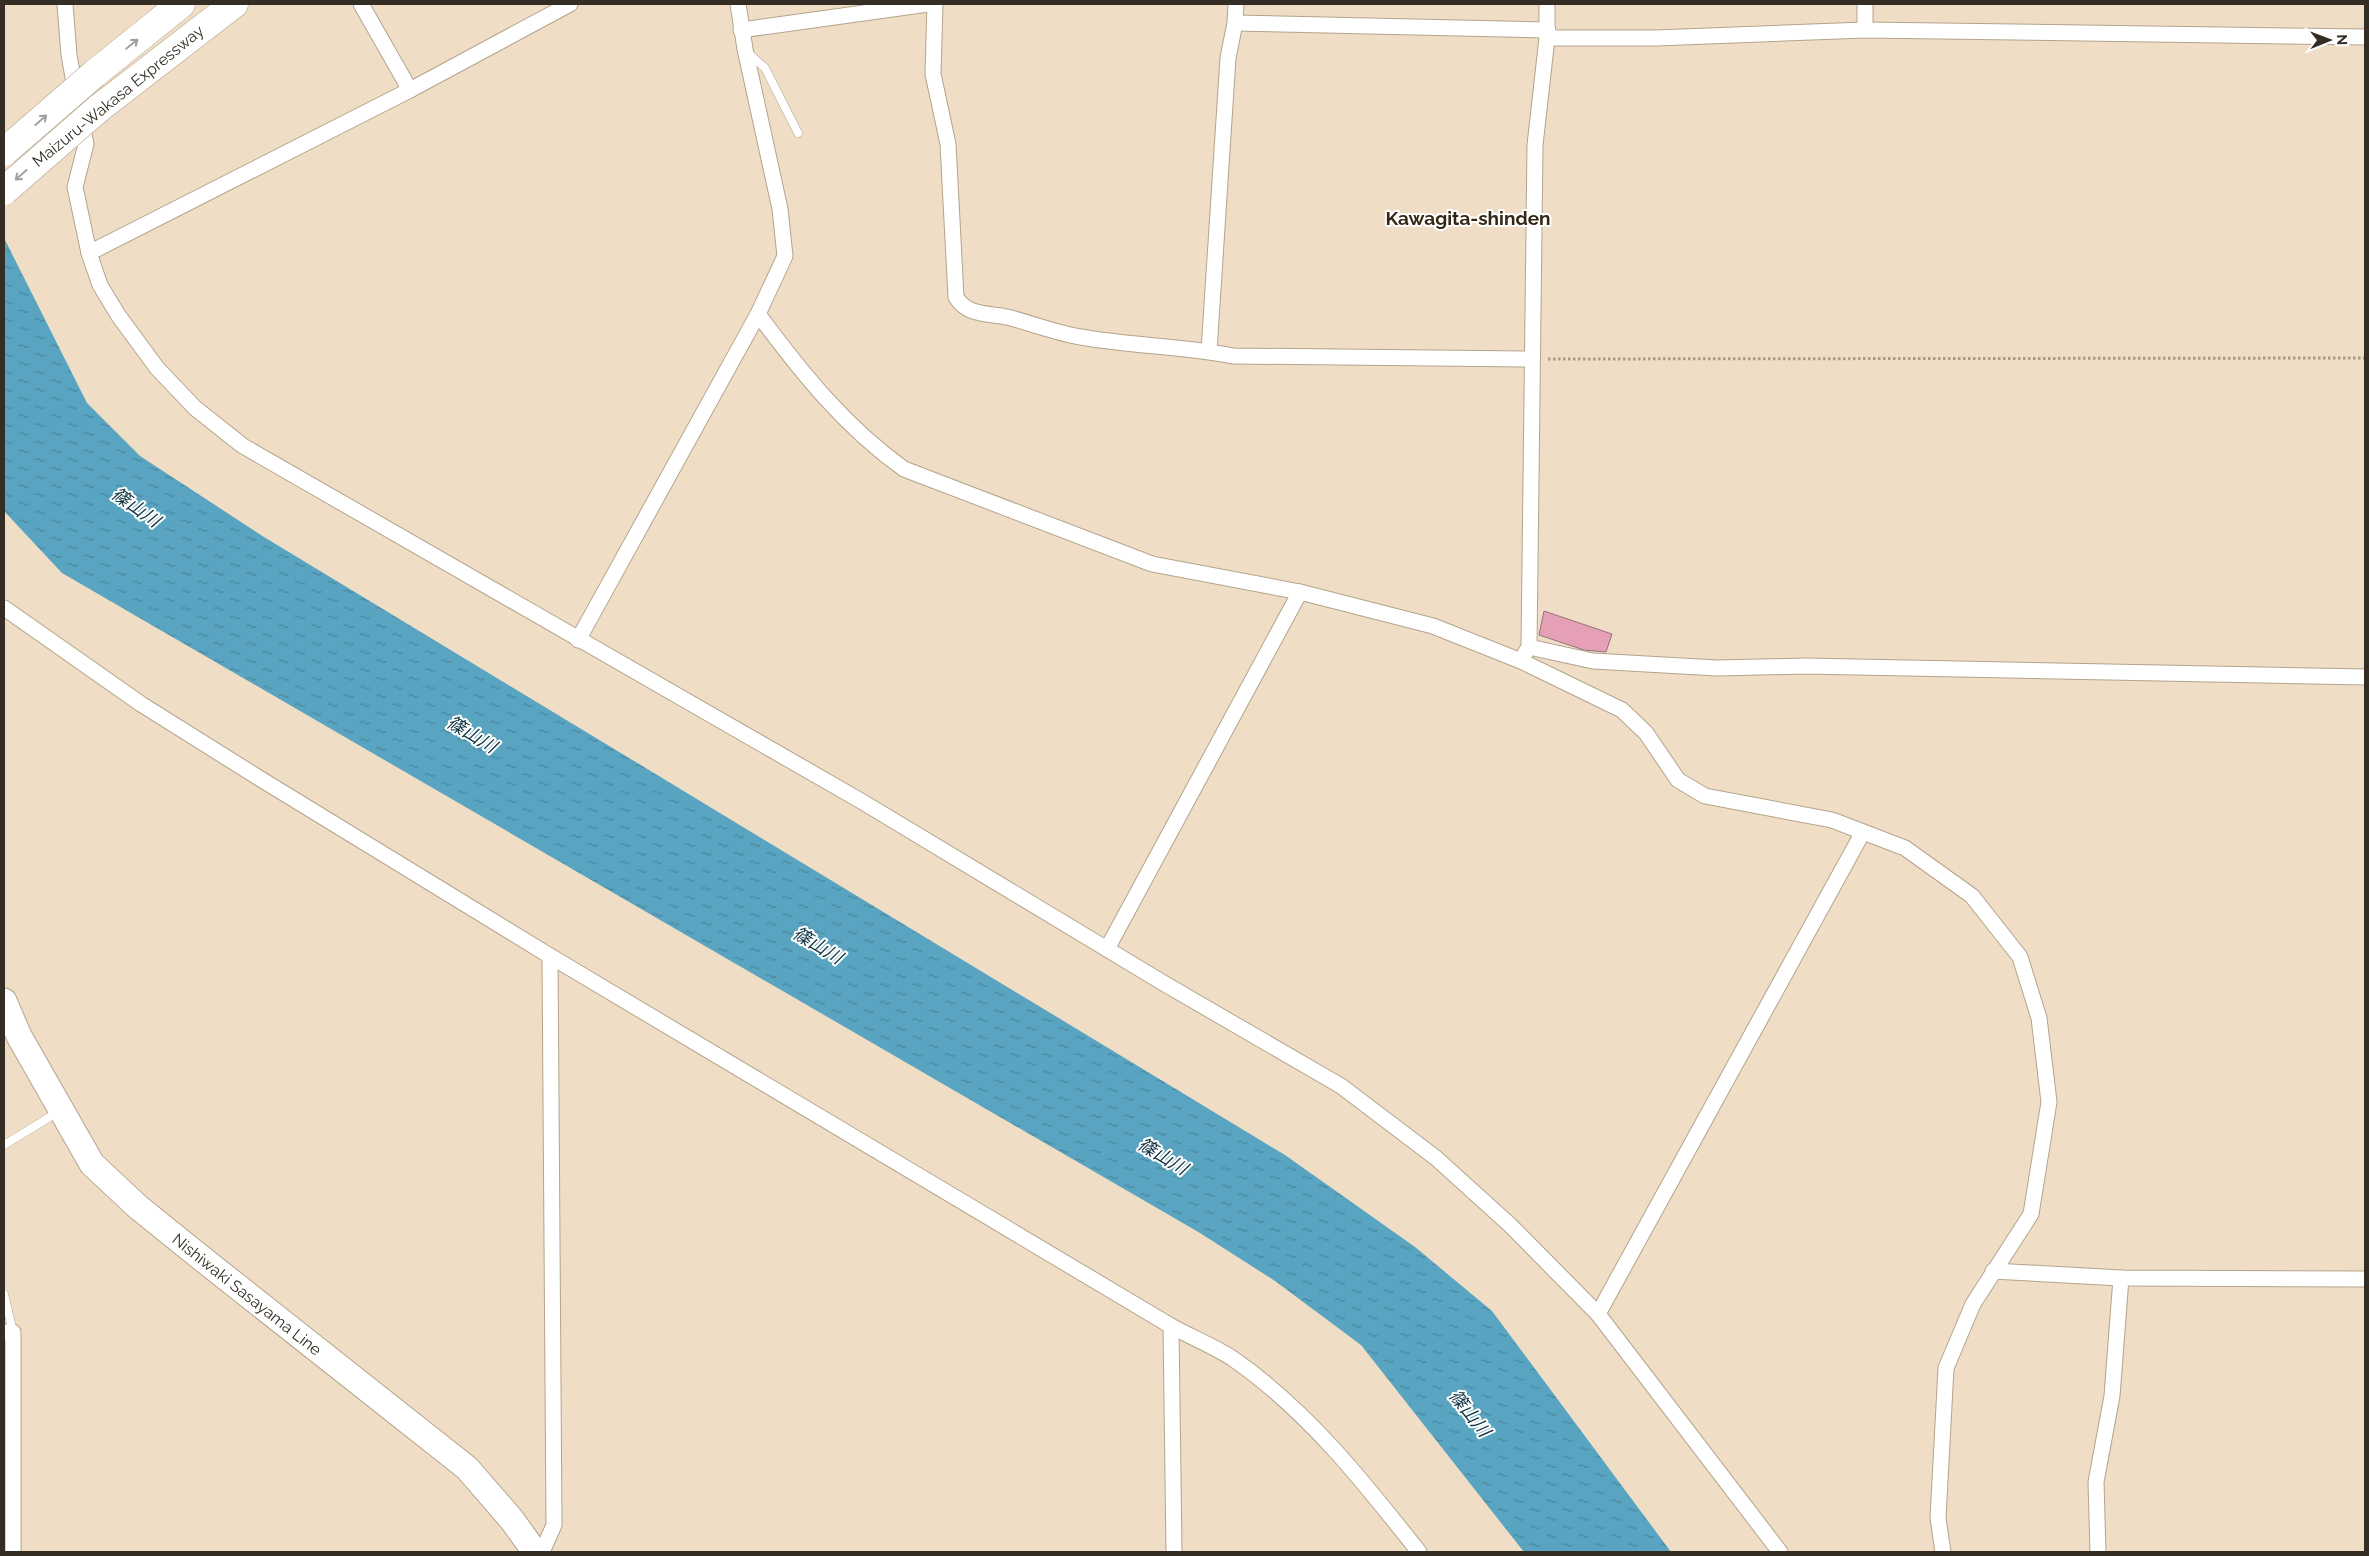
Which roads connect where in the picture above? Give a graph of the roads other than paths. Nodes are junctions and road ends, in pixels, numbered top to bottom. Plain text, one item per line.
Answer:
1 (65, 4) edge
2 (181, 4) edge
3 (234, 4) edge
4 (361, 4) edge
5 (570, 4) edge
6 (738, 4) edge
7 (928, 4) edge
8 (935, 4) edge
9 (1236, 4) edge
10 (1547, 4) edge
11 (1866, 4) edge
12 (1235, 23) junction
13 (741, 30) junction
14 (1865, 30) junction
15 (1548, 34) junction
16 (2365, 37) edge
17 (745, 50) junction
18 (410, 90) junction
19 (798, 133) dead end
20 (4, 152) edge
21 (4, 191) edge
22 (90, 253) junction
23 (758, 314) junction
24 (1208, 351) junction
25 (1531, 359) junction
26 (1300, 592) junction
27 (4, 608) edge
28 (578, 640) junction
29 (1529, 647) junction
30 (1521, 661) junction
31 (2365, 677) edge
32 (1863, 832) junction
33 (1107, 949) junction
34 (550, 956) junction
35 (4, 1001) edge
36 (62, 1109) junction
37 (4, 1145) edge
38 (1992, 1271) junction
39 (2121, 1278) junction
40 (2365, 1279) edge
41 (4, 1294) edge
42 (1598, 1314) junction
43 (1171, 1326) junction
44 (8, 1332) edge
45 (13, 1552) edge
46 (535, 1552) edge
47 (542, 1552) edge
48 (1174, 1552) edge
49 (1419, 1552) edge
50 (1780, 1552) edge
51 (1943, 1552) edge
52 (2098, 1552) edge

1 - 22 street
20 -> 2 highway, Maizuru-Wakasa Expressway, bridge
3 -> 21 highway, Maizuru-Wakasa Expressway, bridge
4 - 18 street
5 - 18 street
6 - 13 street
7 - 13 street
8 - 24 street
9 - 12 street
10 - 15 street
11 - 14 street
12 - 15 street
12 - 24 street
13 - 17 street
14 - 15 street
14 - 16 street
15 - 25 street
17 - 19 lane
17 - 23 street
18 - 22 street
22 - 28 street
23 - 26 street
23 - 28 street
24 - 25 street
25 - 29 street
26 - 30 street
26 - 33 street
27 - 34 street
28 - 33 street
29 - 30 street
29 - 31 street
30 - 32 street
32 - 38 street
32 - 42 street
33 - 42 street
34 - 43 street
34 - 47 street
35 - 36 main road, Nishiwaki Sasayama Line
36 - 37 lane
36 - 46 main road, Nishiwaki Sasayama Line
38 - 39 street
38 - 51 street
39 - 40 street
39 - 52 street
41 - 44 lane
42 - 50 street
43 - 48 street
43 - 49 street
44 - 45 street

